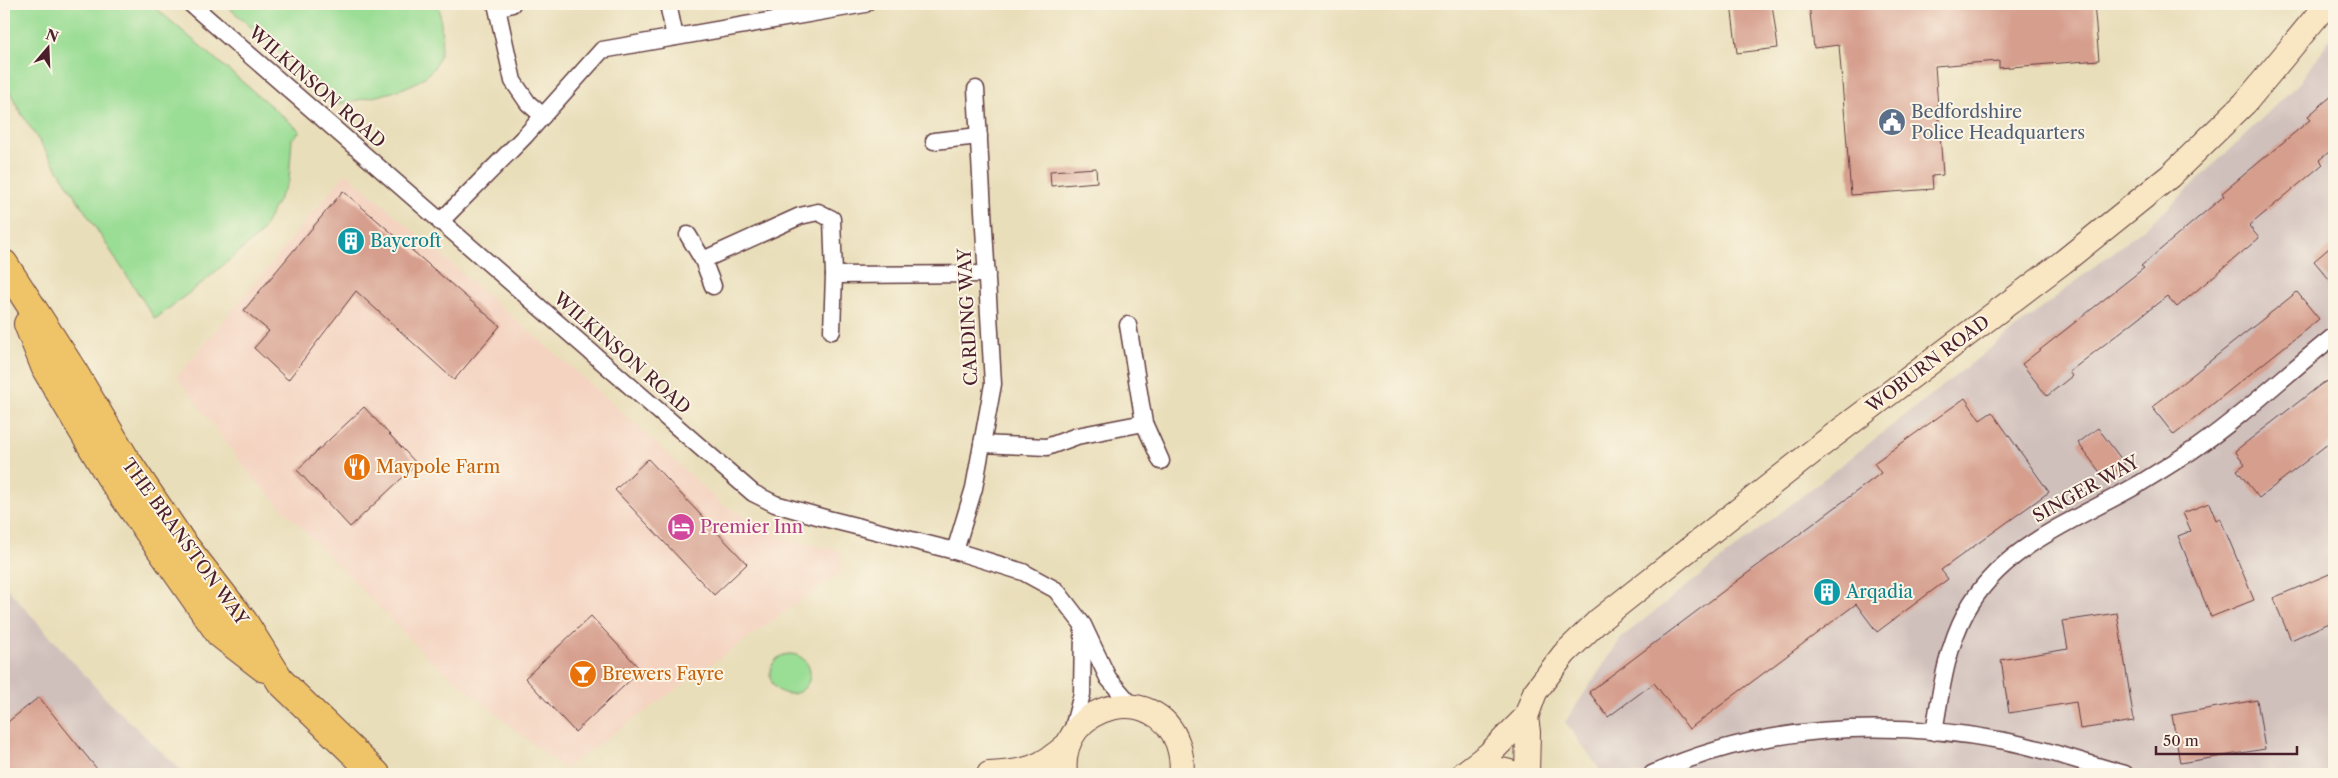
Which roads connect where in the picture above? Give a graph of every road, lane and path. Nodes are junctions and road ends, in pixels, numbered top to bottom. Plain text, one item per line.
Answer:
1 (191, 4) edge
2 (512, 4) edge
3 (668, 4) edge
4 (865, 4) edge
5 (2326, 4) edge
6 (676, 37) junction
7 (976, 89) dead end
8 (543, 116) junction
9 (978, 136) junction
10 (934, 141) dead end
11 (440, 222) junction
12 (688, 236) dead end
13 (702, 260) junction
14 (4, 265) edge
15 (986, 274) junction
16 (834, 275) junction
17 (713, 286) dead end
18 (1128, 325) dead end
19 (832, 331) dead end
20 (2334, 336) edge
21 (1144, 423) junction
22 (982, 444) junction
23 (1160, 461) dead end
24 (955, 551) junction
25 (1083, 625) junction
26 (1133, 707) junction
27 (1526, 717) junction
28 (1934, 732) junction
29 (1069, 740) junction
30 (1181, 764) edge
31 (376, 774) edge
32 (989, 774) edge
33 (1065, 774) edge
34 (1194, 774) edge
35 (1463, 774) edge
36 (1516, 774) edge
37 (1527, 774) edge
38 (1652, 774) edge
39 (2125, 774) edge

1 - 11 street, WILKINSON ROAD
2 - 8 street
3 - 6 street
4 - 6 street
5 - 27 main road, WOBURN ROAD
6 - 8 street
7 - 9 street, CARDING WAY
8 - 11 street
9 - 10 street
9 - 15 street, CARDING WAY
11 - 24 street, WILKINSON ROAD
12 - 13 street
13 - 16 street
13 - 17 street
14 - 31 highway, THE BRANSTON WAY
15 - 16 street
15 - 22 street, CARDING WAY
16 - 19 street
18 - 21 street
20 - 28 street, SINGER WAY
21 - 22 street
21 - 23 street
22 - 24 street, CARDING WAY
24 - 25 street, WILKINSON ROAD
25 - 26 street, WILKINSON ROAD
25 - 29 street
26 - 29 main road
26 - 30 main road
27 - 35 main road, WOBURN ROAD
27 - 37 main road, WOBURN ROAD
28 - 38 street
28 - 39 street
29 - 32 main road
29 - 33 main road
30 - 34 main road
35 - 36 main road

